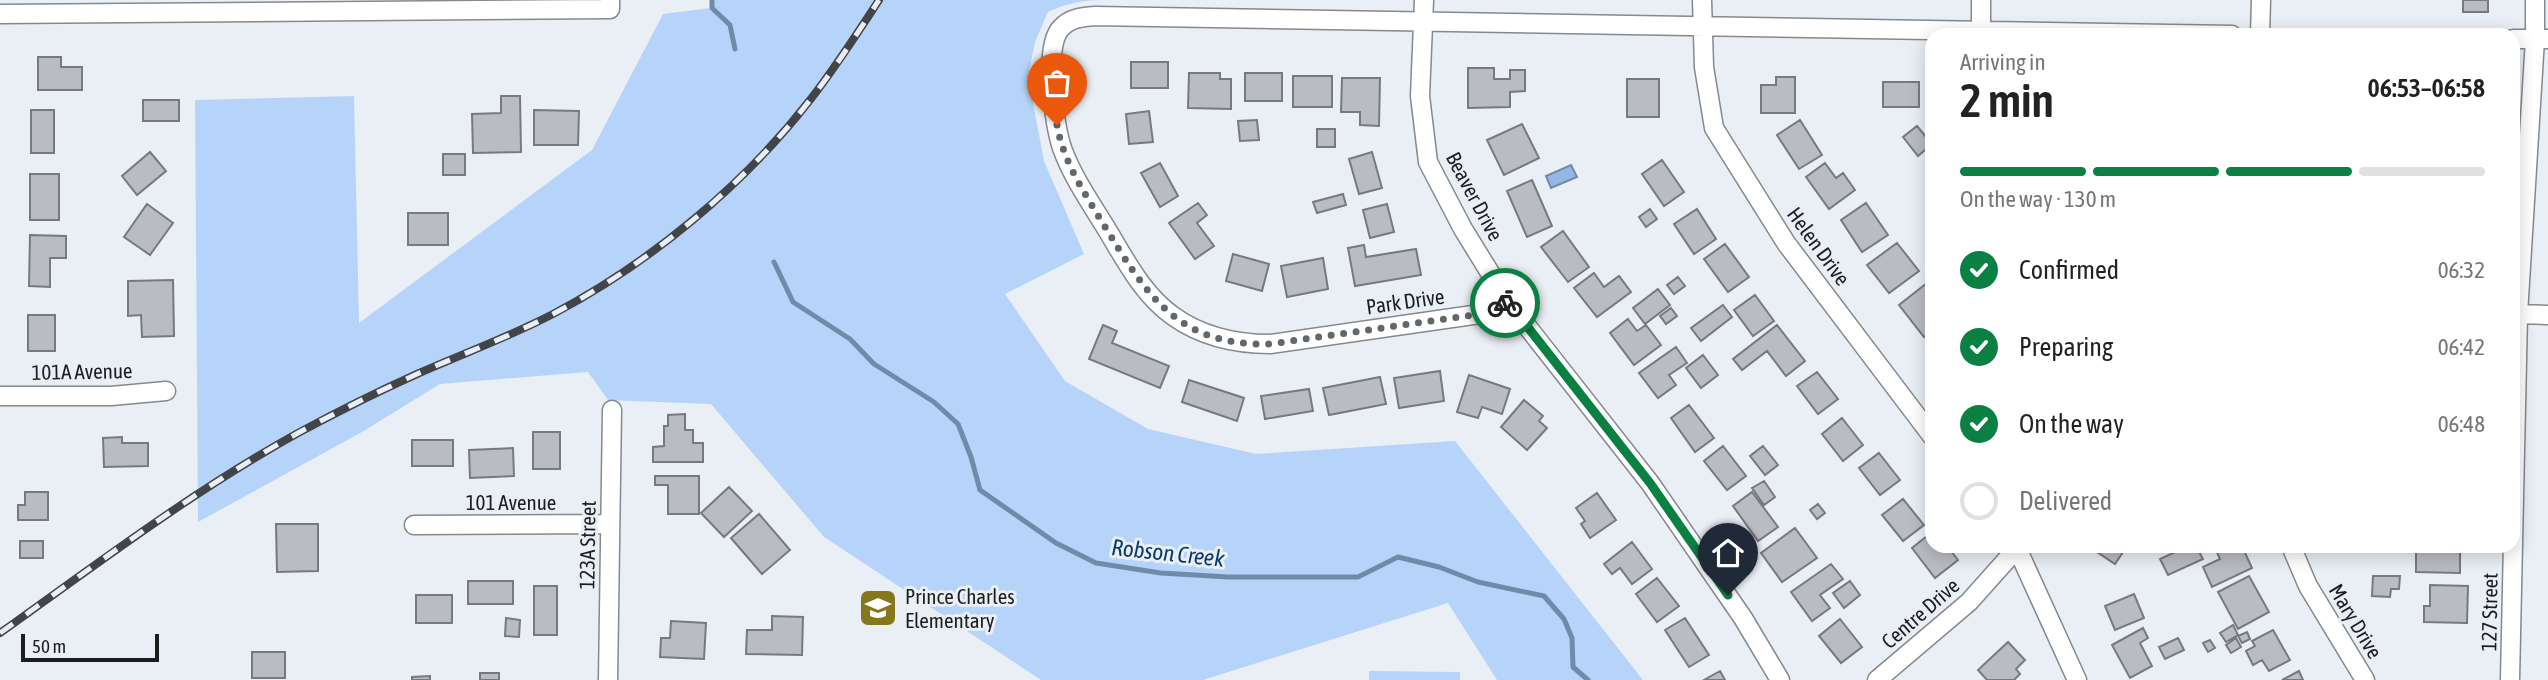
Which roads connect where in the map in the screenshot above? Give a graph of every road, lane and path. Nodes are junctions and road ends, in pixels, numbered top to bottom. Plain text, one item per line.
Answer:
1 (1424, 0) edge
2 (1702, 0) edge
3 (1981, 0) edge
4 (2260, 0) edge
5 (2535, 0) edge
6 (610, 5) edge
7 (1141, 9) edge
8 (0, 14) edge
9 (1424, 21) junction
10 (1702, 26) junction
11 (1981, 28) edge
12 (2260, 28) edge
13 (1925, 32) edge
14 (2520, 39) edge
15 (2541, 39) edge
16 (2520, 290) edge
17 (1508, 302) junction
18 (2520, 314) edge
19 (2548, 315) edge
20 (166, 391) dead end
21 (0, 396) edge
22 (611, 410) dead end
23 (1925, 427) edge
24 (609, 524) junction
25 (414, 525) dead end
26 (2012, 553) edge
27 (2020, 553) edge
28 (2294, 553) edge
29 (2513, 553) edge
30 (608, 680) edge
31 (1780, 680) edge
32 (1877, 680) edge
33 (2077, 680) edge
34 (2365, 680) edge
35 (2510, 680) edge

1 - 9 street, Beaver Drive
2 - 10 street, Helen Drive
3 - 11 street
4 - 12 street
5 - 15 street, 127 Street
6 - 8 street
7 - 9 street
7 - 17 street, Park Drive
9 - 10 street
9 - 17 street, Beaver Drive
10 - 13 street
10 - 23 street, Helen Drive
14 - 15 street
15 - 16 street, 127 Street
17 - 31 street
18 - 19 street
20 - 21 street, 101A Avenue
22 - 24 street, 123A Street
24 - 25 street, 101 Avenue
24 - 30 street, 123A Street
26 - 32 street, Centre Drive
27 - 33 street
28 - 34 street, Mary Drive
29 - 35 street, 127 Street

